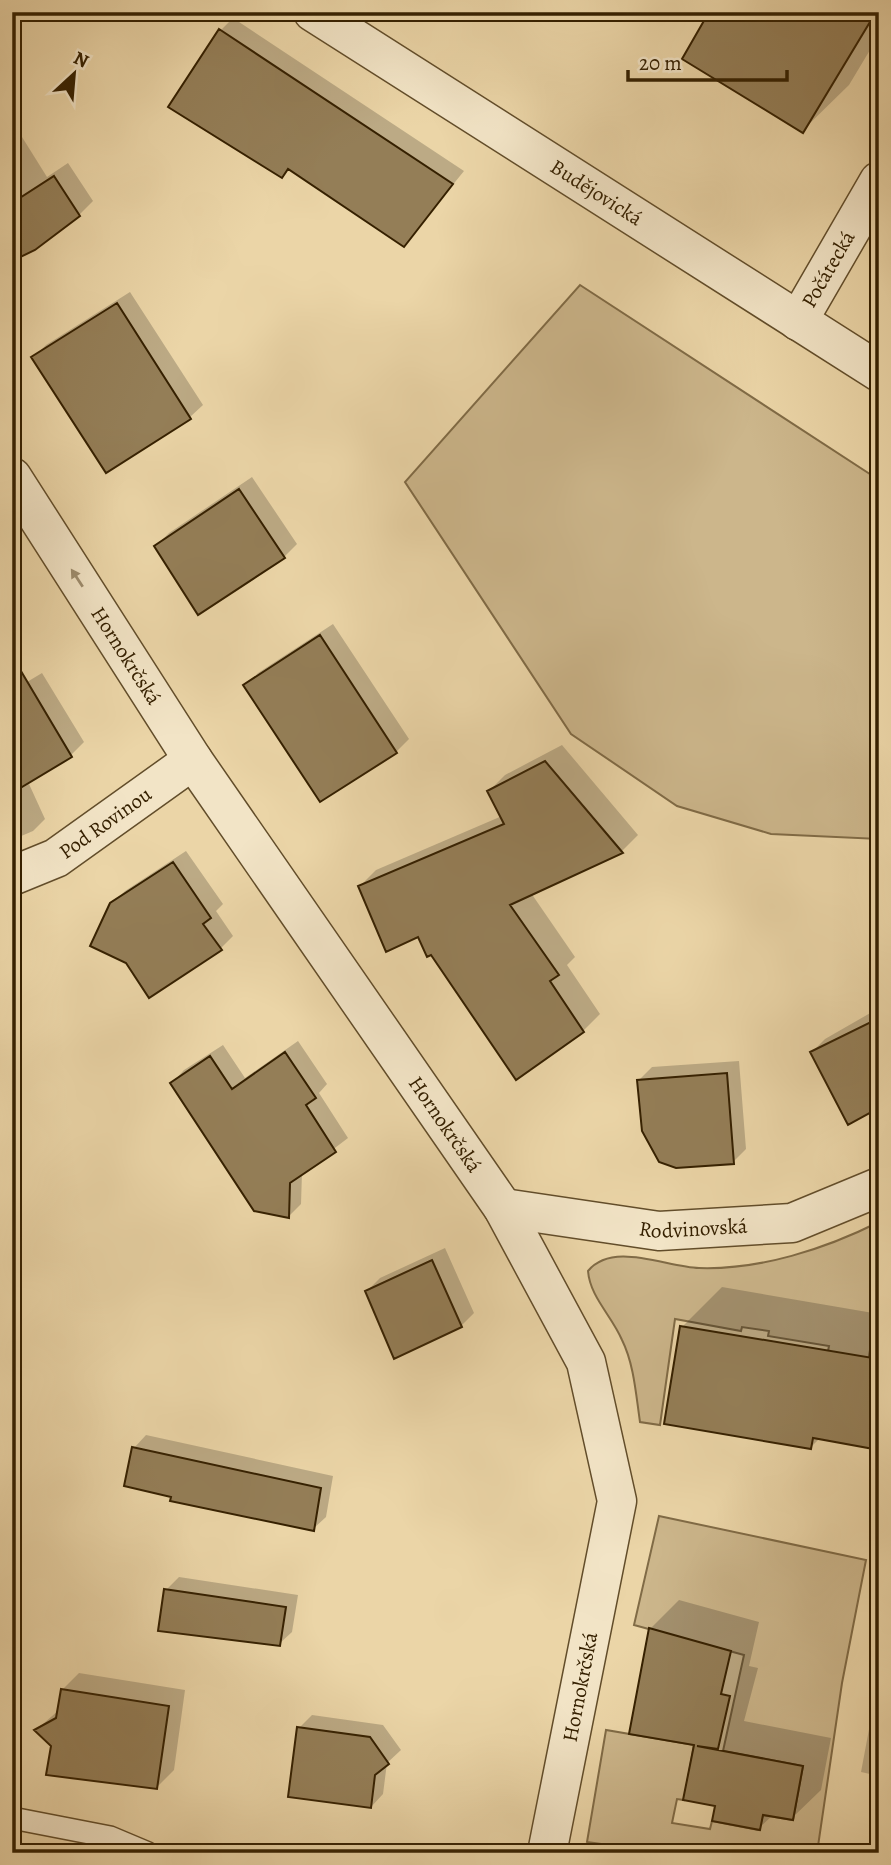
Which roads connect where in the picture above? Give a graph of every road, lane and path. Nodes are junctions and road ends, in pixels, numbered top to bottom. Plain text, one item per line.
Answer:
1 (313, 12) edge
2 (879, 181) edge
3 (798, 321) junction
4 (879, 372) edge
5 (12, 477) edge
6 (193, 760) junction
7 (12, 876) edge
8 (879, 1187) edge
9 (503, 1208) junction
10 (12, 1818) edge
11 (148, 1853) edge
12 (547, 1853) edge

1 - 3 street, Budějovická
2 - 3 street, Počátecká
3 - 4 street, Budějovická
6 -> 5 street, Hornokrčská
6 - 7 street, Pod Rovinou
6 - 9 street, Hornokrčská
8 - 9 street, Rodvinovská
9 - 12 street, Hornokrčská
10 - 11 lane

